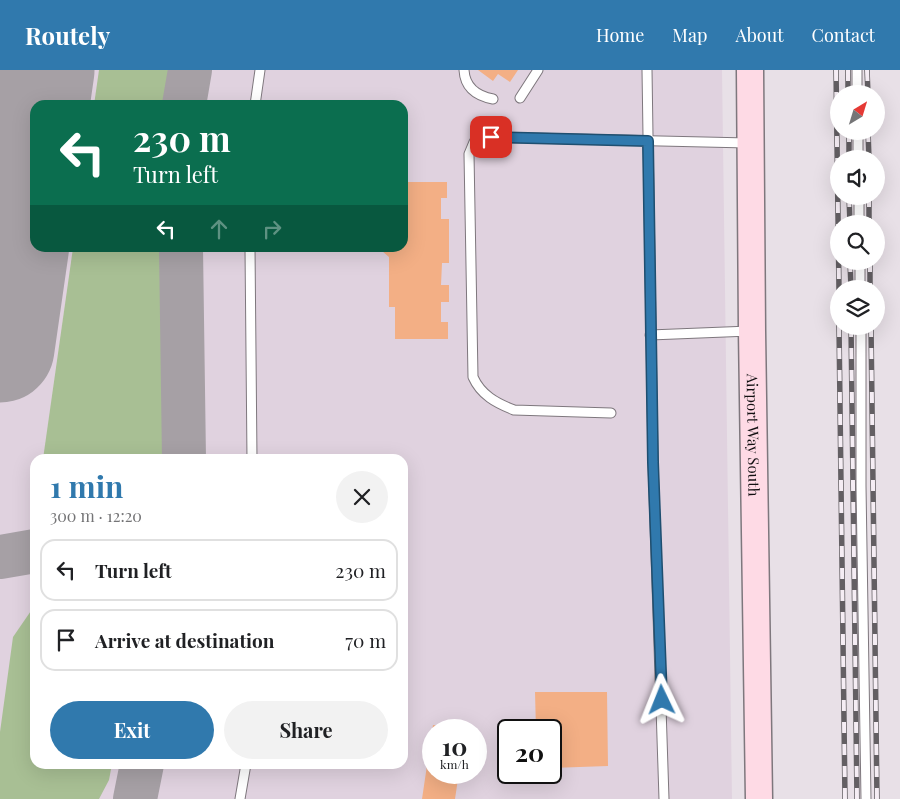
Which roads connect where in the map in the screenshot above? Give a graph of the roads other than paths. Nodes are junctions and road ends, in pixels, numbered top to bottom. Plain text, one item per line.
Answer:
1 (260, 70) edge
2 (464, 70) edge
3 (538, 70) edge
4 (647, 70) edge
5 (750, 70) edge
6 (857, 70) edge
7 (857, 85) edge
8 (520, 98) dead end
9 (493, 99) dead end
10 (256, 100) edge
11 (648, 141) junction
12 (750, 143) junction
13 (250, 252) edge
14 (752, 331) junction
15 (650, 335) junction
16 (861, 335) edge
17 (611, 412) dead end
18 (252, 454) edge
19 (245, 769) edge
20 (240, 799) edge
21 (664, 799) edge
22 (759, 799) edge
23 (866, 799) edge

1 - 10 lane
2 - 9 lane
3 - 8 lane
4 - 11 lane
5 - 12 main road, Airport Way South
6 - 7 lane
11 - 12 lane
11 - 15 lane
11 - 17 lane
12 - 14 main road, Airport Way South
13 - 18 lane
14 - 15 lane
14 - 22 main road, Airport Way South
15 - 21 lane
16 - 23 lane
19 - 20 lane

